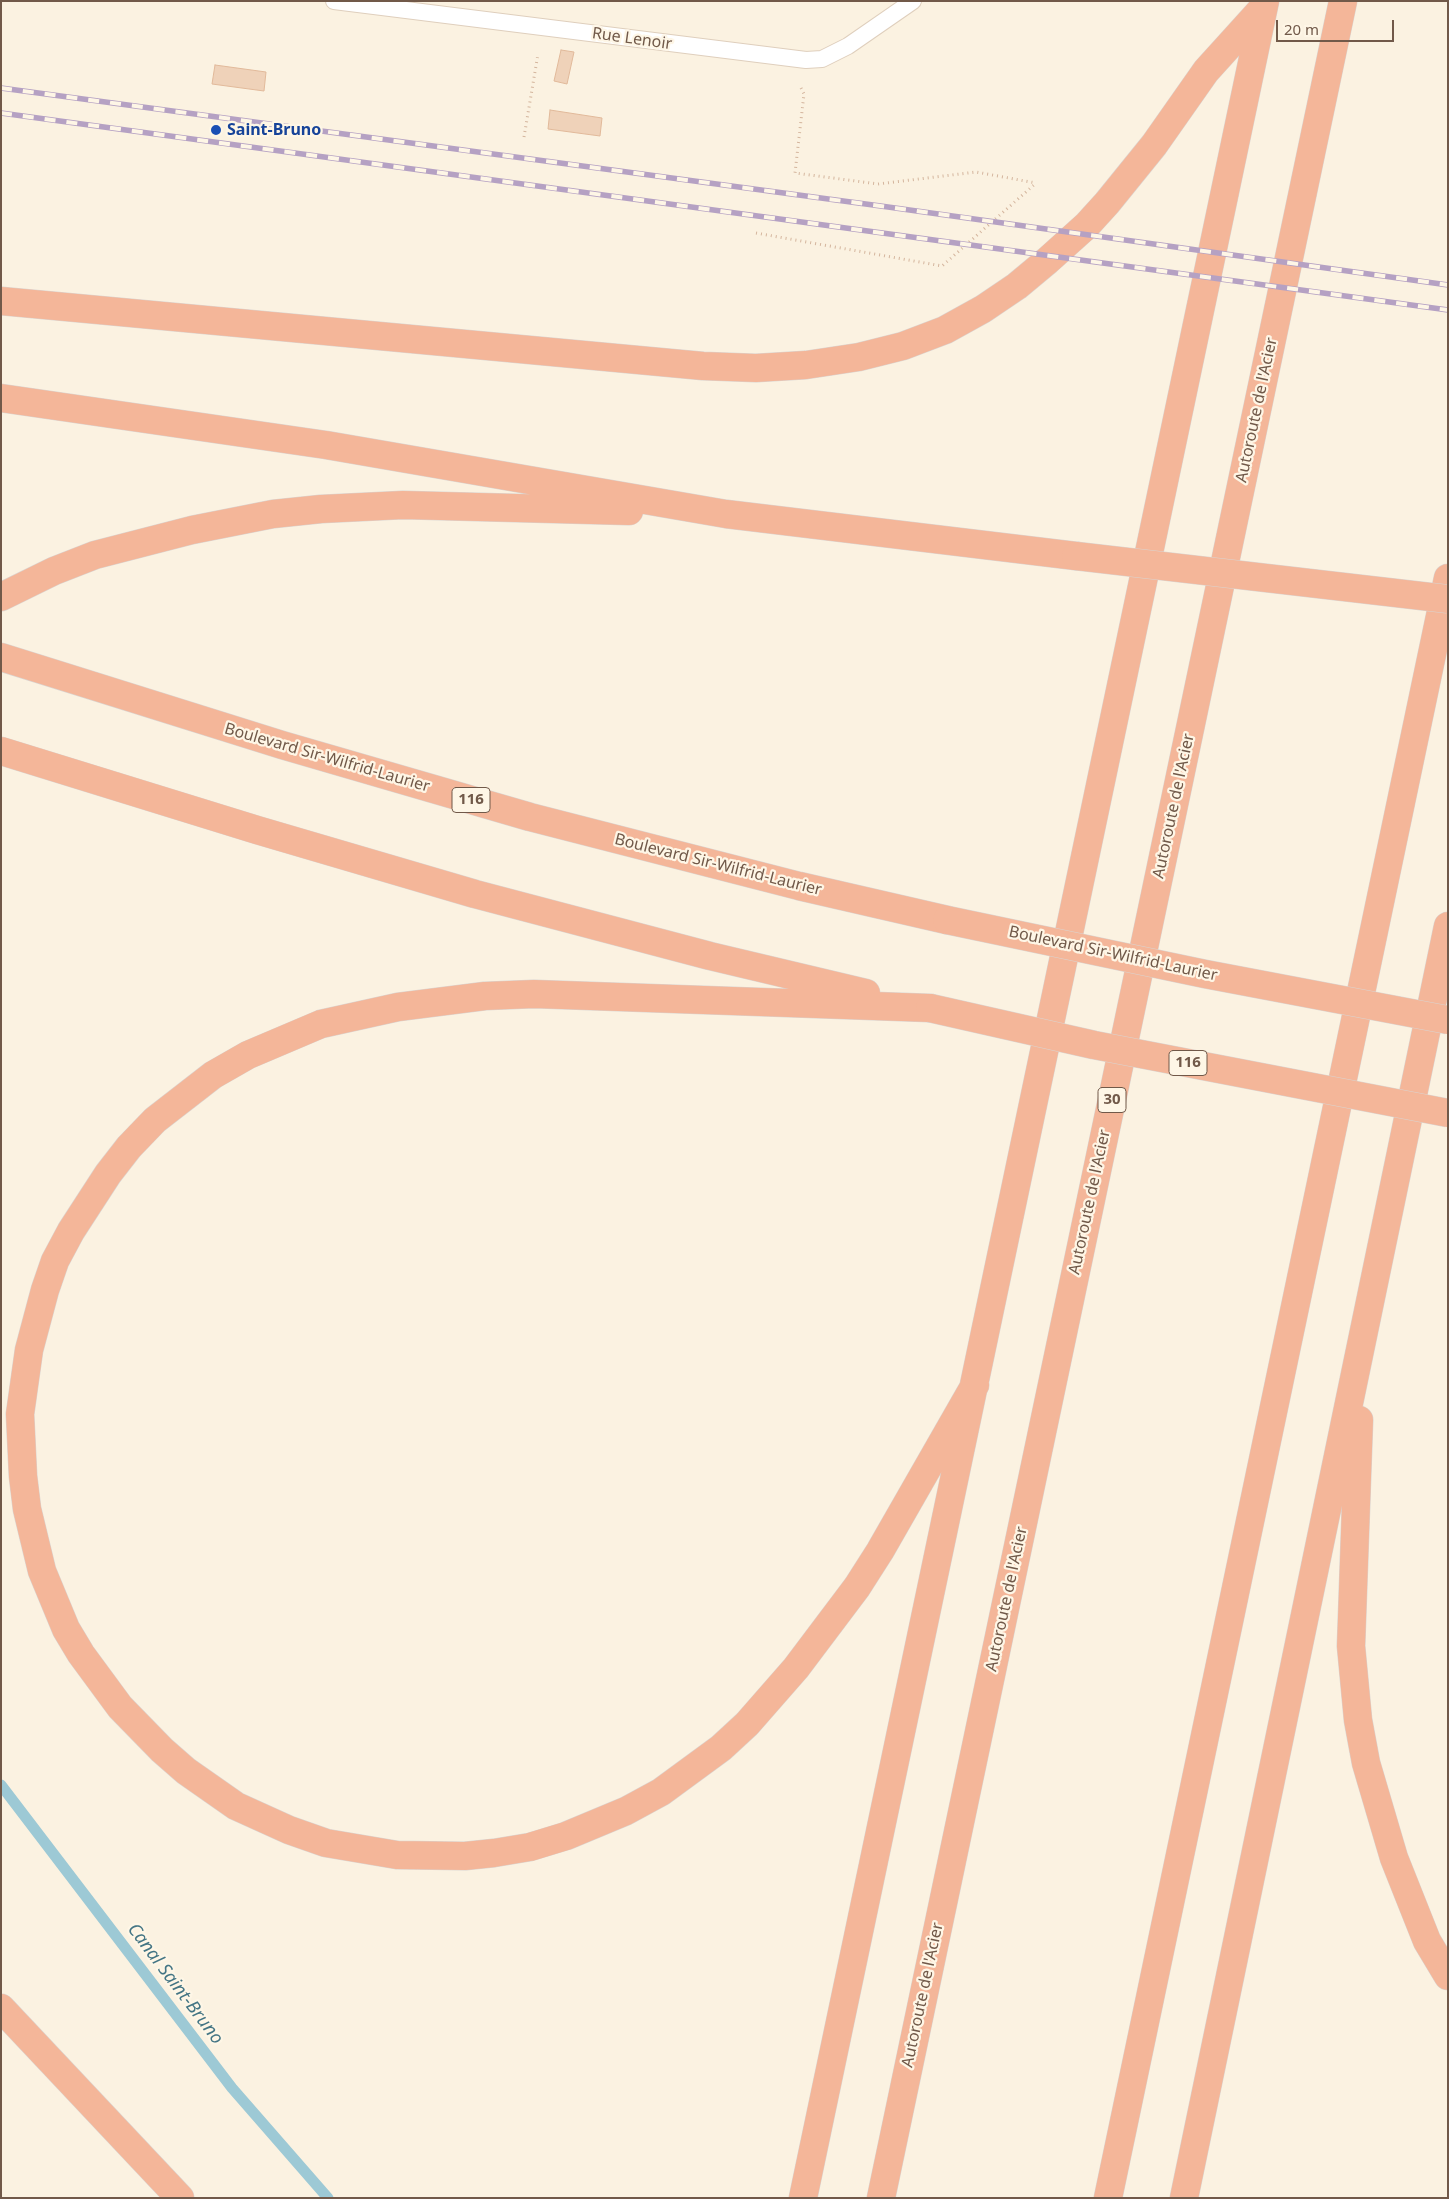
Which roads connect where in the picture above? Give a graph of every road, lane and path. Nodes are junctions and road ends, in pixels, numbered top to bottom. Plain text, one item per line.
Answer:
1 (334, 1) edge
2 (913, 1) edge
3 (1343, 1) edge
4 (1265, 4) edge
5 (542, 27) junction
6 (790, 59) junction
7 (524, 137) dead end
8 (756, 234) dead end
9 (1, 301) edge
10 (1, 398) edge
11 (726, 514) junction
12 (1448, 578) edge
13 (1, 597) edge
14 (1448, 599) edge
15 (1, 657) edge
16 (1, 751) edge
17 (1448, 926) edge
18 (930, 1008) junction
19 (1448, 1020) edge
20 (1448, 1113) edge
21 (1363, 1336) junction
22 (976, 1385) junction
23 (1448, 1976) edge
24 (3, 2008) edge
25 (180, 2198) edge
26 (803, 2198) edge
27 (881, 2198) edge
28 (1108, 2198) edge
29 (1184, 2198) edge

1 - 5 lane, Rue Lenoir
2 - 6 lane, Rue Lenoir
3 - 27 highway, Autoroute de l'Acier / 30
4 - 9 highway
4 - 22 highway
5 - 6 lane, Rue Lenoir
5 - 7 path
6 - 8 path
10 - 11 highway
11 - 13 highway
11 - 14 highway, bridge
12 - 28 highway
15 - 19 highway, Boulevard Sir-Wilfrid-Laurier / 116, bridge
16 - 18 highway, 116
17 - 21 highway
18 - 20 highway, 116, bridge
18 - 22 highway
21 - 23 highway
21 - 29 highway
22 - 26 highway
24 - 25 highway

